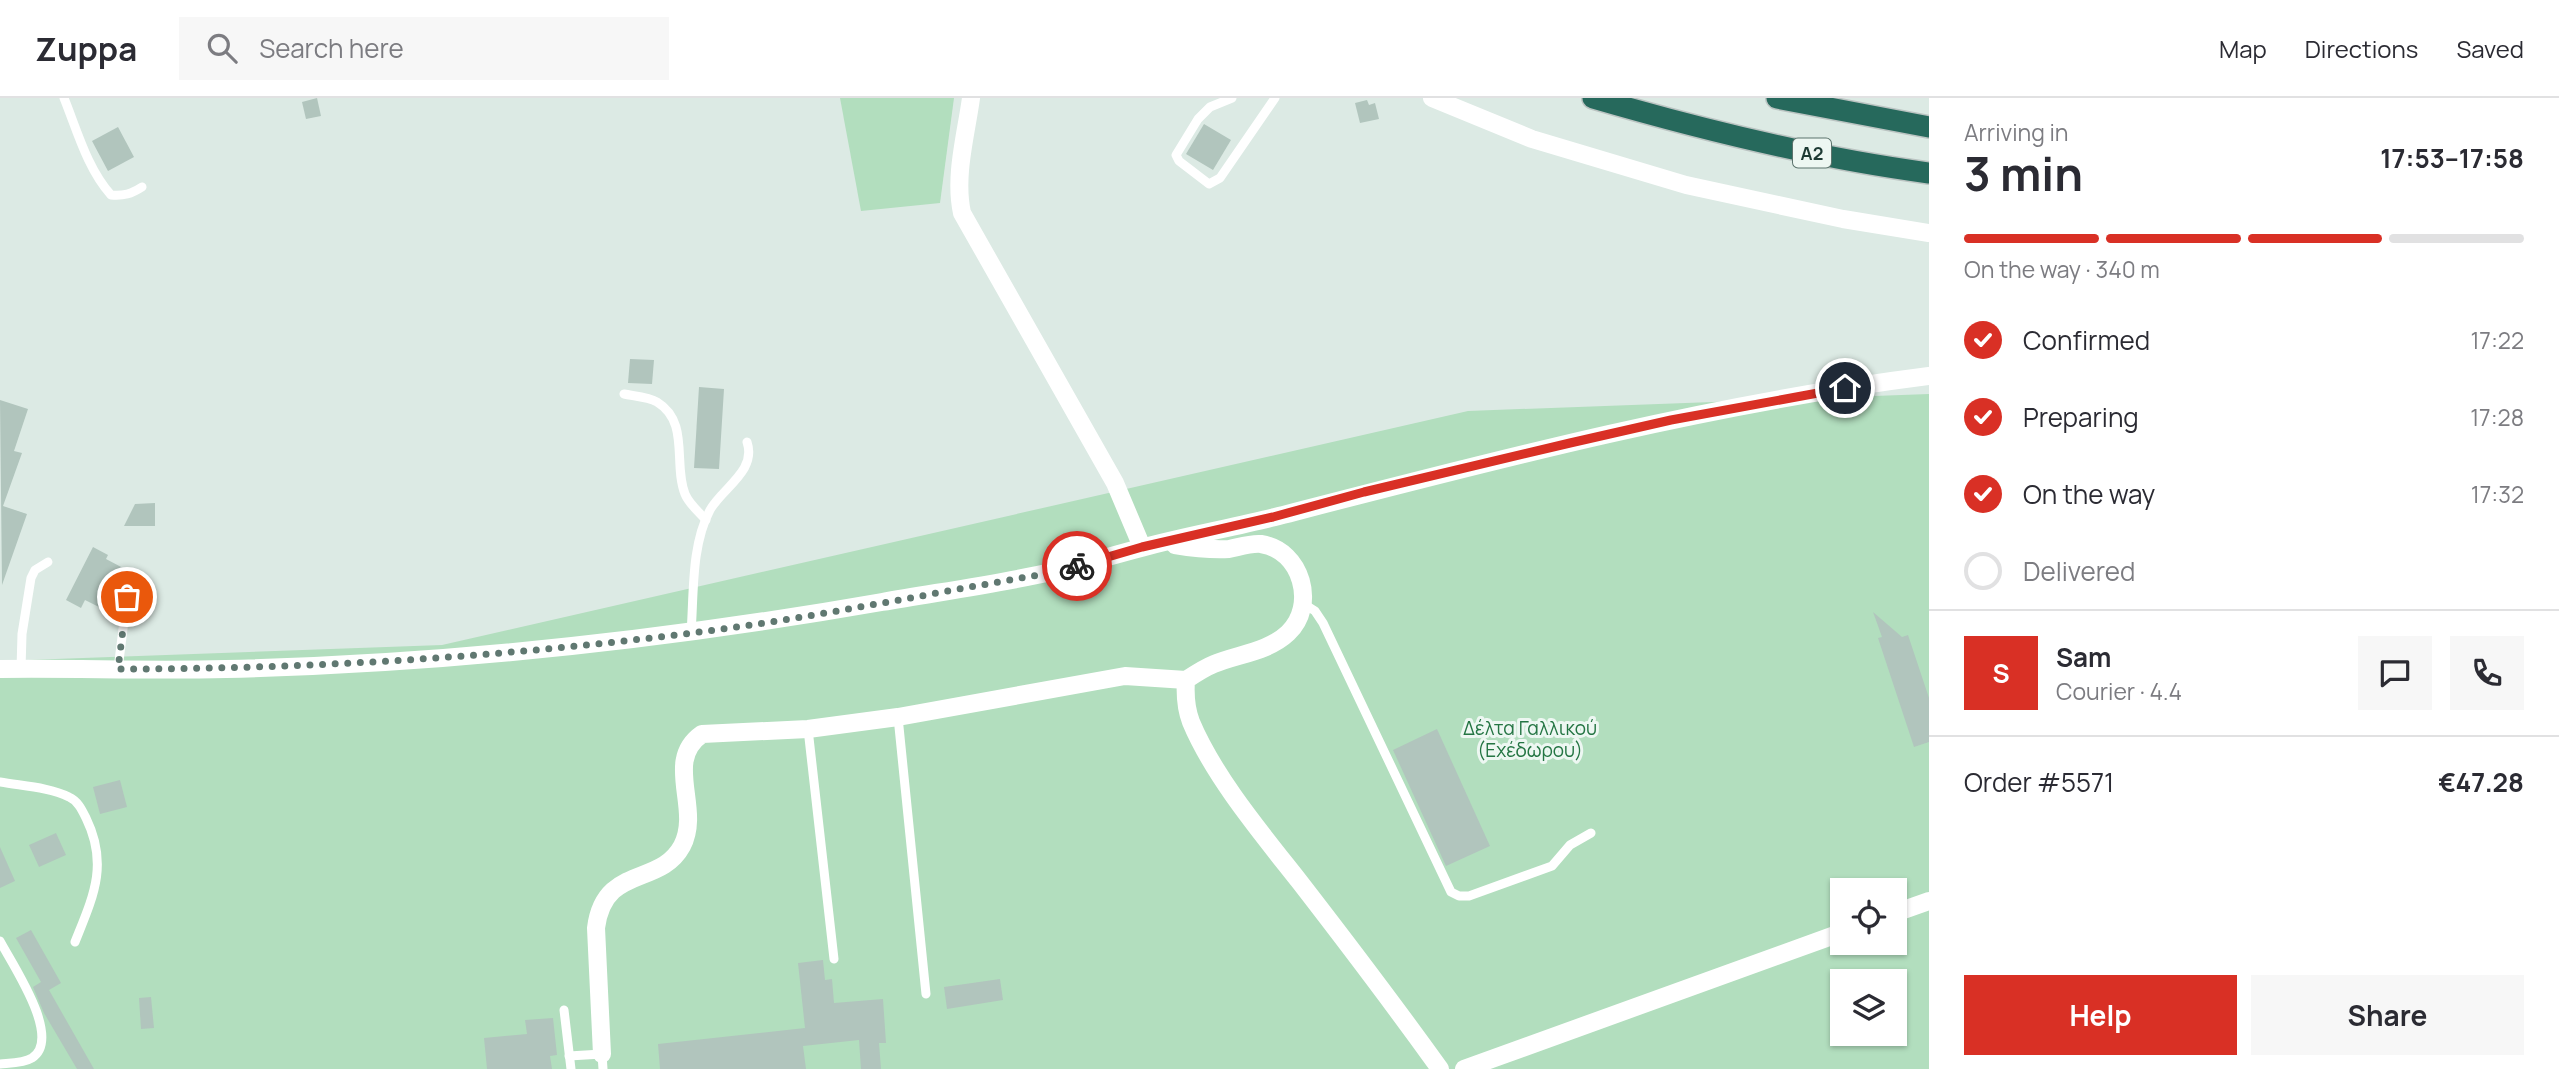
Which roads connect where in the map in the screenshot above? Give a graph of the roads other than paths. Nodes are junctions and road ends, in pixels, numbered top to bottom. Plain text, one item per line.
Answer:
1 (64, 98) edge
2 (971, 98) edge
3 (1232, 98) edge
4 (1272, 98) edge
5 (1433, 98) edge
6 (1593, 98) edge
7 (1777, 98) edge
8 (1929, 127) edge
9 (1929, 173) edge
10 (142, 187) dead end
11 (1929, 233) edge
12 (1929, 376) edge
13 (624, 394) dead end
14 (747, 442) dead end
15 (706, 520) junction
16 (1164, 543) junction
17 (1142, 547) junction
18 (48, 562) dead end
19 (130, 573) dead end
20 (1304, 604) junction
21 (691, 633) junction
22 (0, 669) edge
23 (22, 669) junction
24 (118, 669) junction
25 (1186, 680) junction
26 (898, 717) junction
27 (807, 729) junction
28 (0, 782) edge
29 (1591, 833) dead end
30 (1929, 901) edge
31 (1907, 909) edge
32 (1830, 937) edge
33 (0, 941) edge
34 (75, 942) dead end
35 (834, 959) dead end
36 (926, 994) dead end
37 (564, 1010) dead end
38 (569, 1056) junction
39 (602, 1061) edge
40 (0, 1064) edge
41 (570, 1069) edge
42 (1440, 1069) edge
43 (1464, 1069) edge

1 - 10 lane
2 - 17 street
3 - 4 lane
5 - 11 street
6 - 9 highway, Α2
7 - 8 highway, Α2
12 - 16 street
13 - 15 lane
14 - 15 lane
15 - 21 lane
16 - 17 street
16 - 20 street
17 - 21 street
18 - 23 lane
19 - 24 lane
20 - 25 street
20 - 29 lane
21 - 24 street
22 - 23 street
23 - 24 street
25 - 26 street
25 - 42 street
26 - 27 street
26 - 36 lane
27 - 35 lane
27 - 39 street
28 - 34 lane
30 - 31 street
32 - 43 street
33 - 40 lane
37 - 38 lane
38 - 39 lane
38 - 41 lane

